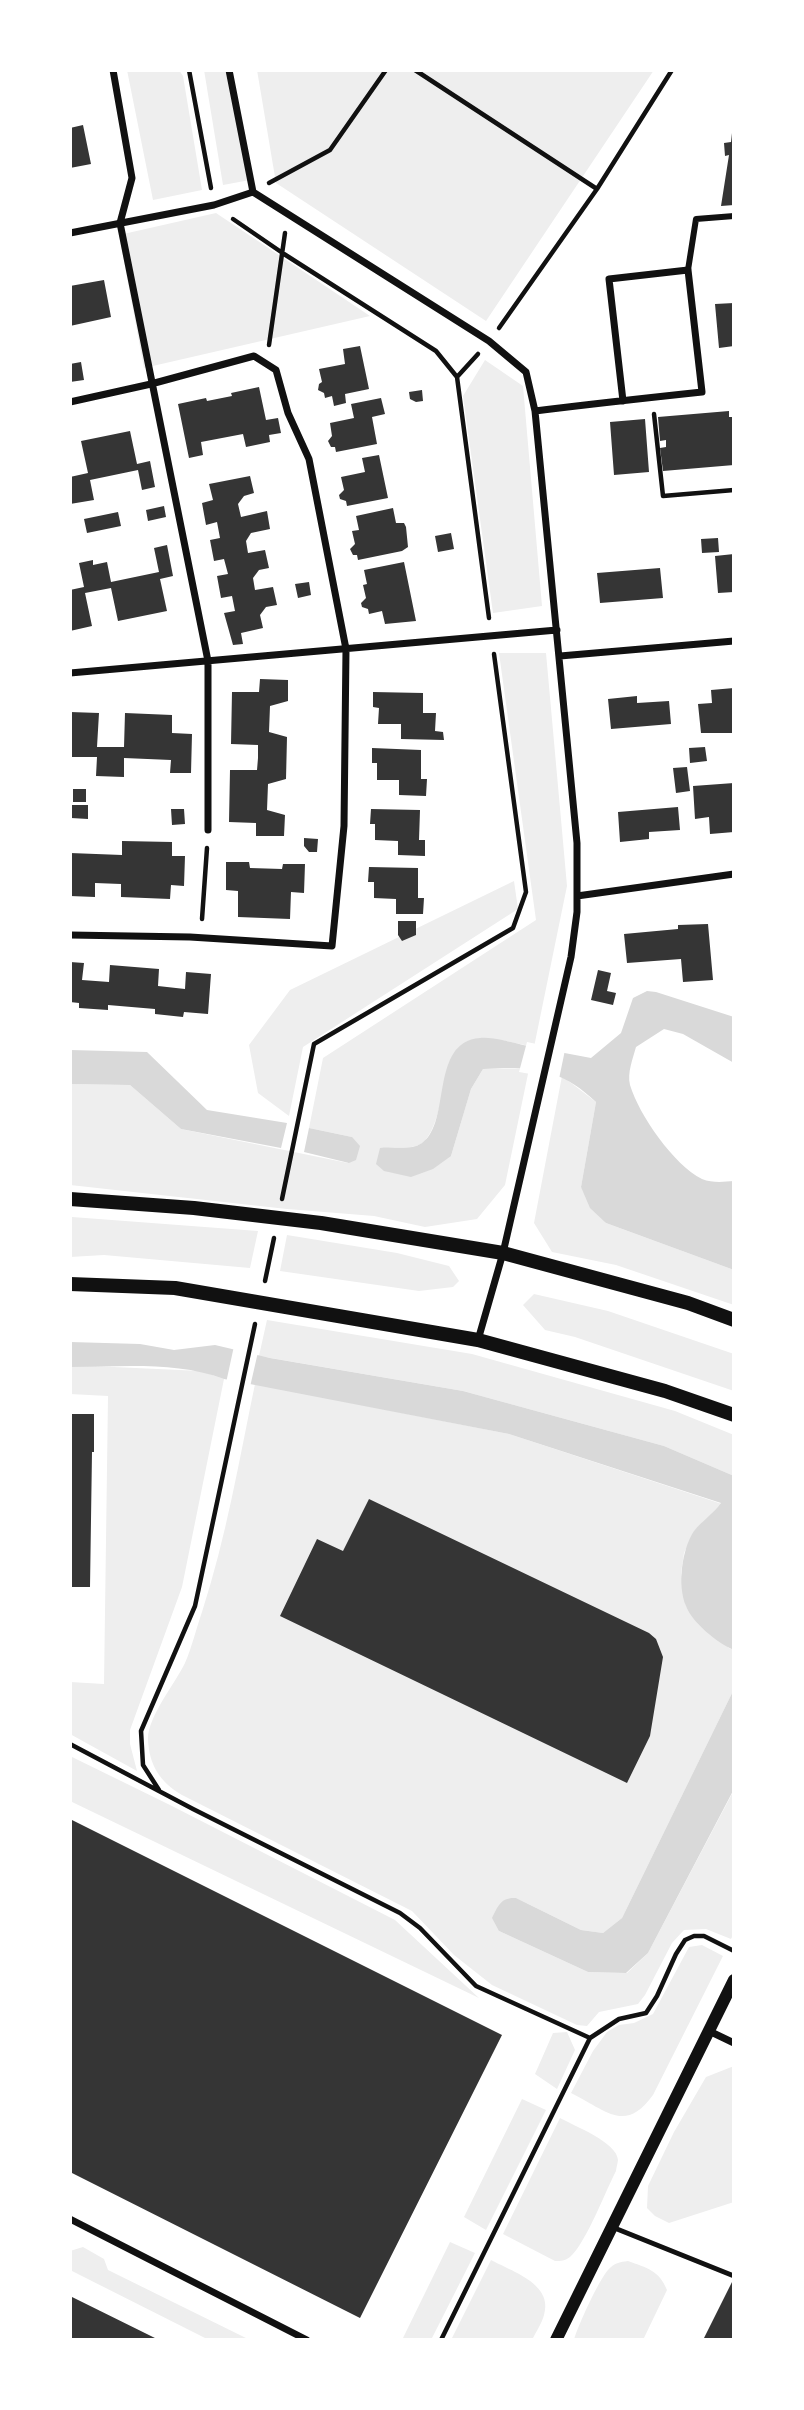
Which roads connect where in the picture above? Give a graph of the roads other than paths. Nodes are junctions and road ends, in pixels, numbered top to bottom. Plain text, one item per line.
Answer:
1 (113, 70) edge
2 (229, 70) edge
3 (253, 192) junction
4 (734, 216) edge
5 (120, 223) junction
6 (70, 233) edge
7 (688, 270) junction
8 (151, 384) junction
9 (623, 401) junction
10 (70, 402) edge
11 (535, 411) junction
12 (557, 630) junction
13 (734, 641) edge
14 (346, 649) junction
15 (560, 656) junction
16 (208, 661) junction
17 (70, 673) edge
18 (208, 830) road end
19 (734, 874) edge
20 (577, 896) junction
21 (70, 935) edge
22 (70, 1199) edge
23 (503, 1253) junction
24 (70, 1284) edge
25 (734, 1320) edge
26 (478, 1340) junction
27 (734, 1415) edge
28 (734, 1980) edge
29 (709, 2031) junction
30 (734, 2043) edge
31 (70, 2219) edge
32 (612, 2227) junction
33 (734, 2276) edge
34 (307, 2340) edge
35 (556, 2340) edge

1 - 5 street
2 - 3 street
3 - 5 street
3 - 11 street
4 - 7 street
5 - 6 street
5 - 8 street
7 - 9 street
7 - 9 street
8 - 10 street
8 - 14 street
8 - 16 street
9 - 11 street
11 - 12 street
12 - 14 street
12 - 15 street
13 - 15 street
14 - 16 street
14 - 21 street
15 - 20 street
16 - 17 street
16 - 18 street
19 - 20 street
20 - 23 street
22 - 23 main road
23 - 25 main road
23 - 26 street
24 - 26 main road
26 - 27 main road
28 - 29 street
29 - 30 street
29 - 32 street
31 - 34 street
32 - 33 lane
32 - 35 street

